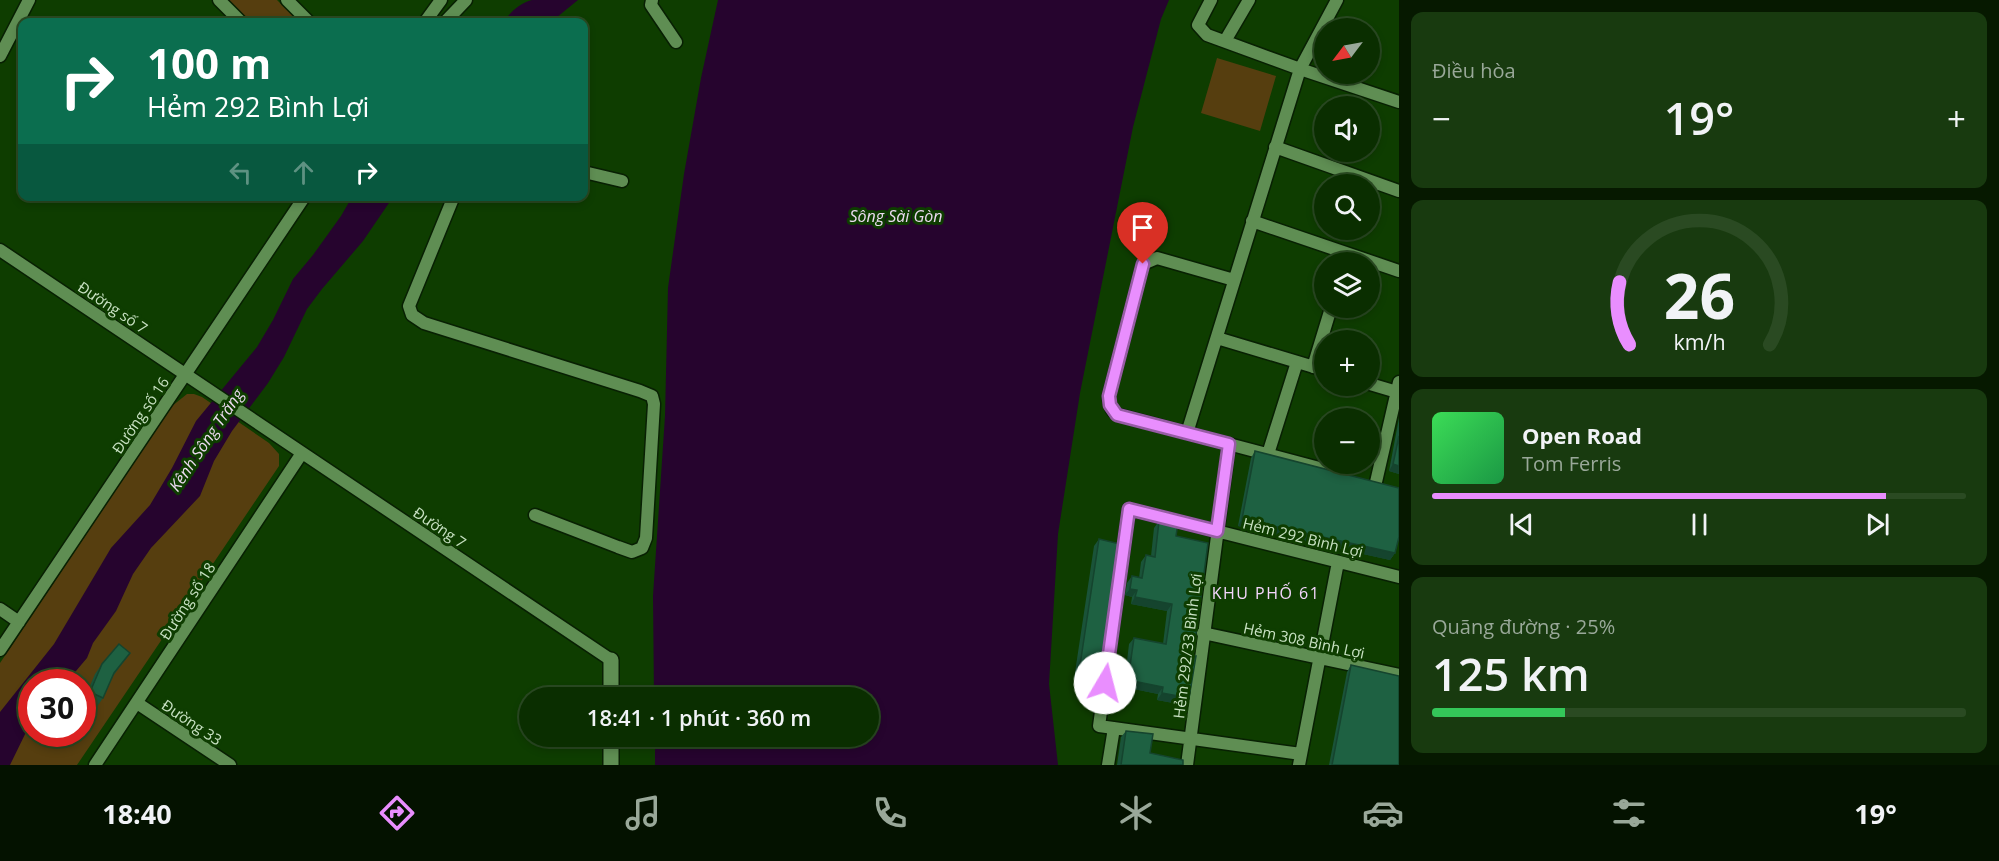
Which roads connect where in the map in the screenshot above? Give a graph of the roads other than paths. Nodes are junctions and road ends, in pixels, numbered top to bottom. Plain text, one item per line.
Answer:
1 (29, 0) edge
2 (219, 0) edge
3 (287, 0) edge
4 (441, 0) edge
5 (465, 0) edge
6 (652, 0) edge
7 (1211, 0) edge
8 (1249, 0) edge
9 (1337, 0) edge
10 (20, 18) edge
11 (237, 18) edge
12 (305, 18) edge
13 (428, 18) edge
14 (449, 18) edge
15 (18, 21) edge
16 (1225, 41) junction
17 (676, 42) dead end
18 (0, 56) edge
19 (1300, 69) junction
20 (1399, 102) edge
21 (1275, 147) junction
22 (588, 173) edge
23 (622, 181) dead end
24 (1399, 191) edge
25 (302, 201) edge
26 (452, 201) edge
27 (1252, 221) junction
28 (0, 250) edge
29 (1331, 252) edge
30 (1380, 267) edge
31 (1399, 272) edge
32 (1234, 280) junction
33 (1216, 338) junction
34 (1297, 362) junction
35 (1314, 367) edge
36 (185, 374) junction
37 (1380, 385) edge
38 (1398, 387) edge
39 (252, 420) joint
40 (1187, 433) junction
41 (1229, 444) junction
42 (302, 453) junction
43 (1268, 454) junction
44 (1314, 466) edge
45 (1391, 486) edge
46 (535, 515) dead end
47 (1217, 531) junction
48 (1338, 562) junction
49 (1399, 577) edge
50 (0, 609) edge
51 (19, 622) junction
52 (1203, 633) junction
53 (0, 650) edge
54 (1319, 658) junction
55 (611, 660) joint
56 (1399, 675) edge
57 (611, 687) edge
58 (137, 703) junction
59 (1114, 728) junction
60 (1190, 738) junction
61 (611, 747) edge
62 (1300, 759) edge
63 (94, 765) edge
64 (230, 765) edge
65 (611, 765) edge
66 (1108, 765) edge
67 (1187, 765) edge

1 - 10 street
2 - 11 street
3 - 12 street
4 - 13 street
5 - 14 street
6 - 17 street
7 - 16 street
8 - 16 street
9 - 19 street
15 - 18 street
16 - 19 street
19 - 20 street
19 - 21 street
21 - 24 street
21 - 27 street
22 - 23 street
25 - 36 street, Đường số 16
26 - 46 street
27 - 29 street
27 - 32 street
28 - 36 street, Đường số 7
30 - 31 street
32 - 33 street
32 - 40 street
33 - 34 street
33 - 40 street
34 - 35 street
34 - 43 street
36 - 39 street, Đường số 7
36 - 51 street, Đường số 16
37 - 38 street
38 - 45 street
39 - 42 street, Đường 7
40 - 41 street
41 - 43 street
41 - 47 street, Hẻm 292/33 Bình Lợi
42 - 55 street, Đường 7
42 - 58 street, Đường số 18
43 - 44 street
47 - 48 street, Hẻm 292 Bình Lợi
47 - 52 street, Hẻm 292/33 Bình Lợi
47 - 59 street, Hẻm 292 Bình Lợi
48 - 49 street, Hẻm 292 Bình Lợi
48 - 54 street
50 - 51 street
51 - 53 street, Đường số 16
52 - 54 street, Hẻm 308 Bình Lợi
52 - 60 street, Hẻm 292/33 Bình Lợi
54 - 56 street, Hẻm 308 Bình Lợi
54 - 62 street
55 - 57 street
58 - 63 street, Đường số 18
58 - 64 street, Đường 33
59 - 60 street
59 - 66 street
60 - 62 street
60 - 67 street, Hẻm 292/33 Bình Lợi
61 - 65 street

